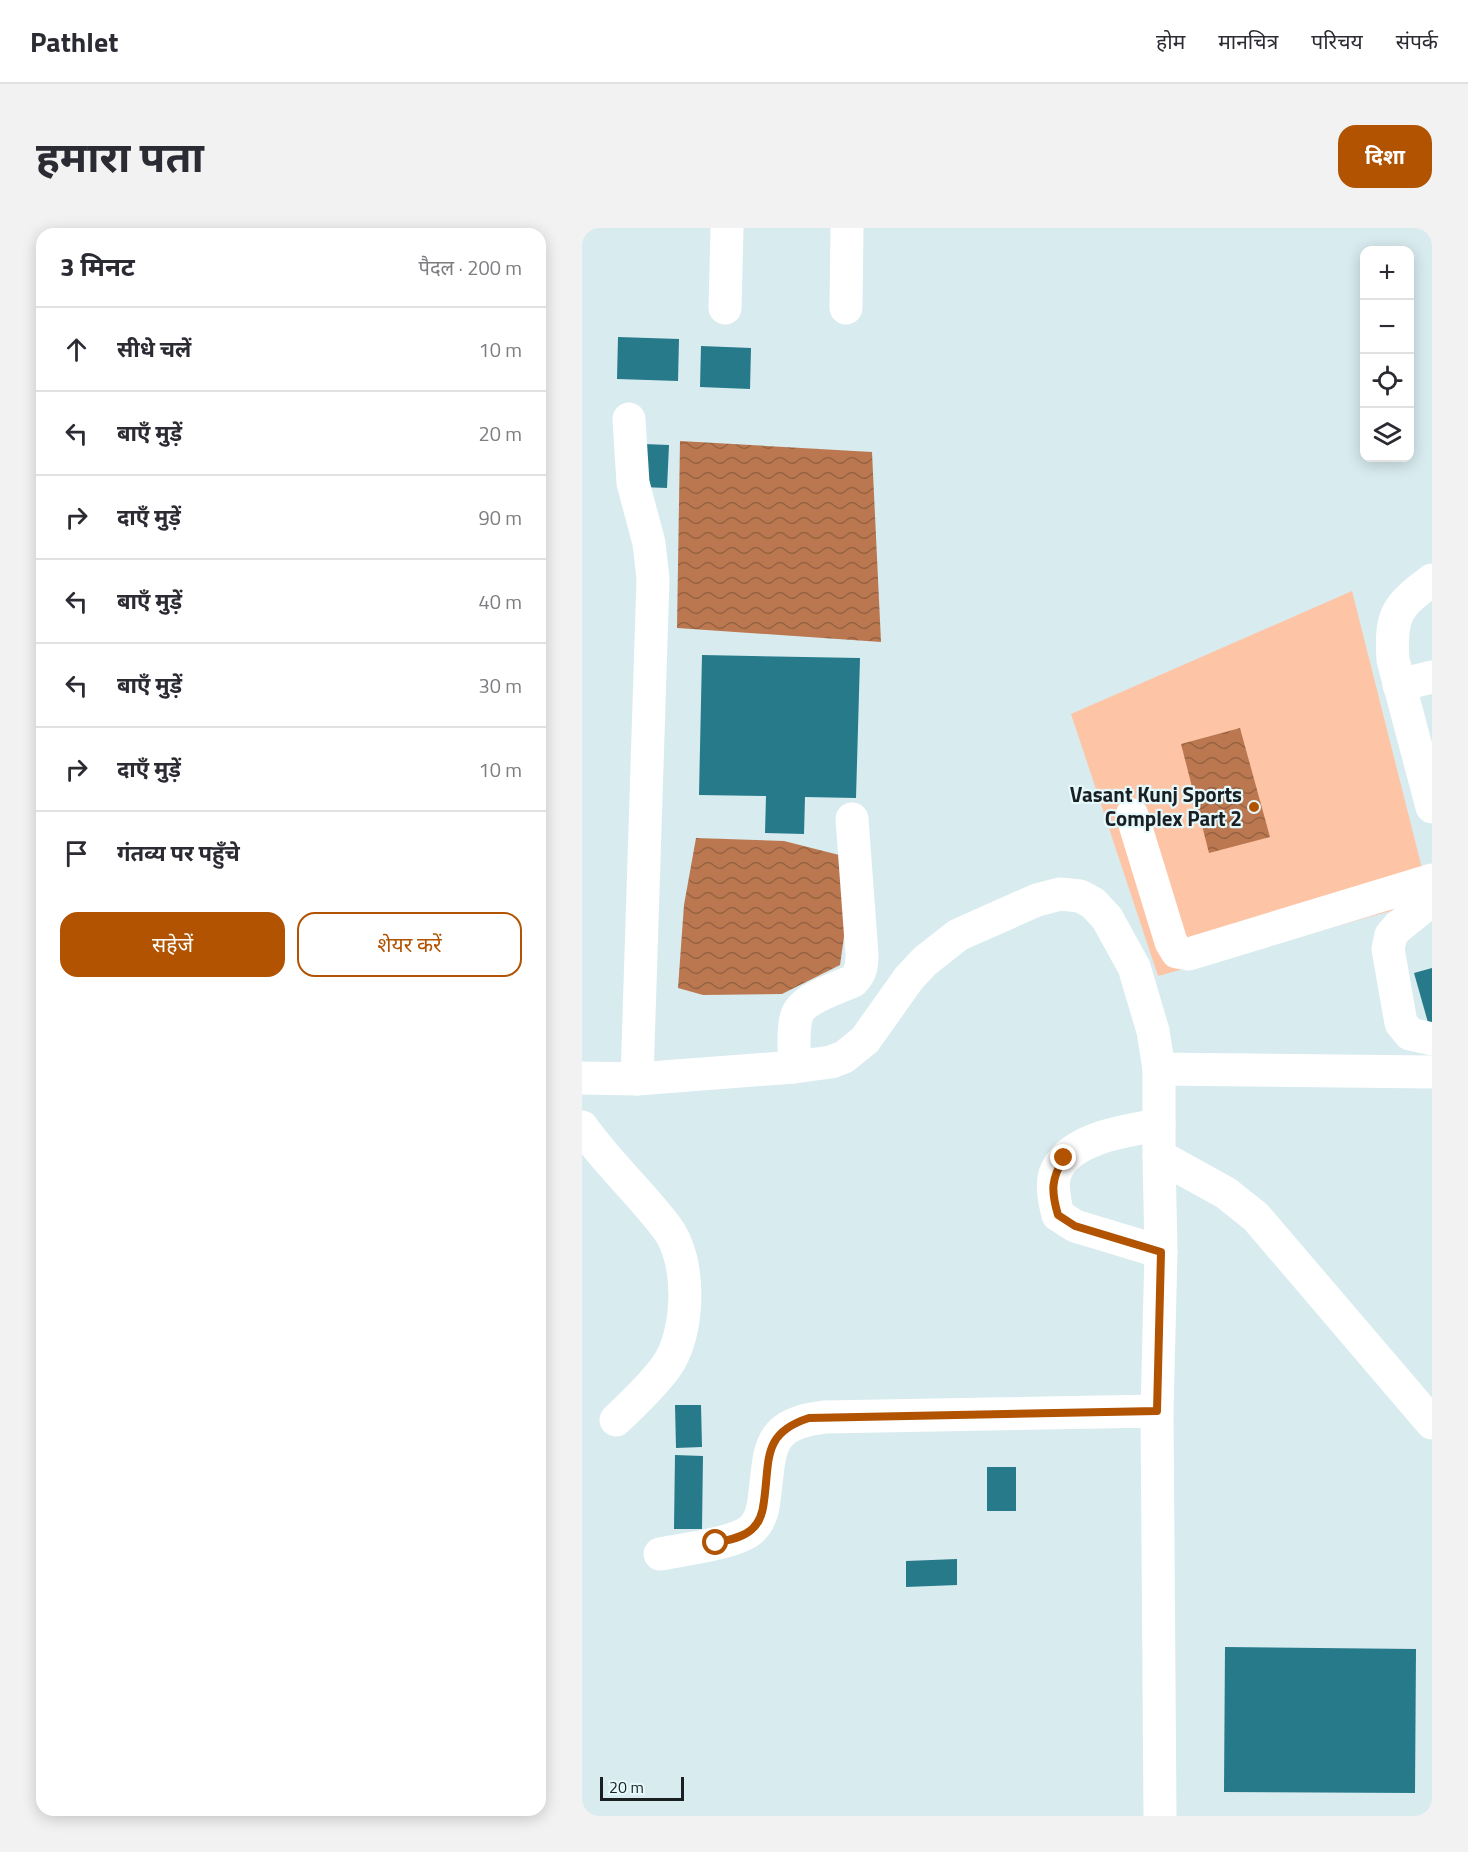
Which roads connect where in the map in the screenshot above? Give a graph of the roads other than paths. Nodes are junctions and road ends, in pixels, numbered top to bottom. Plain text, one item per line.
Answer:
1 (728, 228) edge
2 (847, 228) edge
3 (725, 308) dead end
4 (846, 308) dead end
5 (629, 419) dead end
6 (1432, 580) edge
7 (1432, 677) edge
8 (1399, 685) junction
9 (1432, 807) edge
10 (1132, 814) dead end
11 (852, 819) dead end
12 (1432, 880) edge
13 (1432, 900) edge
14 (1432, 1039) edge
15 (794, 1067) junction
16 (1160, 1069) junction
17 (1432, 1072) edge
18 (582, 1078) edge
19 (637, 1079) junction
20 (582, 1127) edge
21 (1159, 1141) junction
22 (1161, 1252) junction
23 (1157, 1411) junction
24 (616, 1420) dead end
25 (1432, 1423) edge
26 (660, 1554) dead end
27 (1160, 1816) edge

1 - 3 street
2 - 4 street
5 - 19 street
6 - 8 street
7 - 8 street
8 - 9 street
10 - 12 street
11 - 15 street
13 - 14 street
15 - 16 street
15 - 19 street
16 - 17 street
16 - 21 street
18 - 19 street
20 - 24 street
21 - 22 street
21 - 22 street
21 - 25 street
22 - 23 street
23 - 26 street
23 - 27 street

